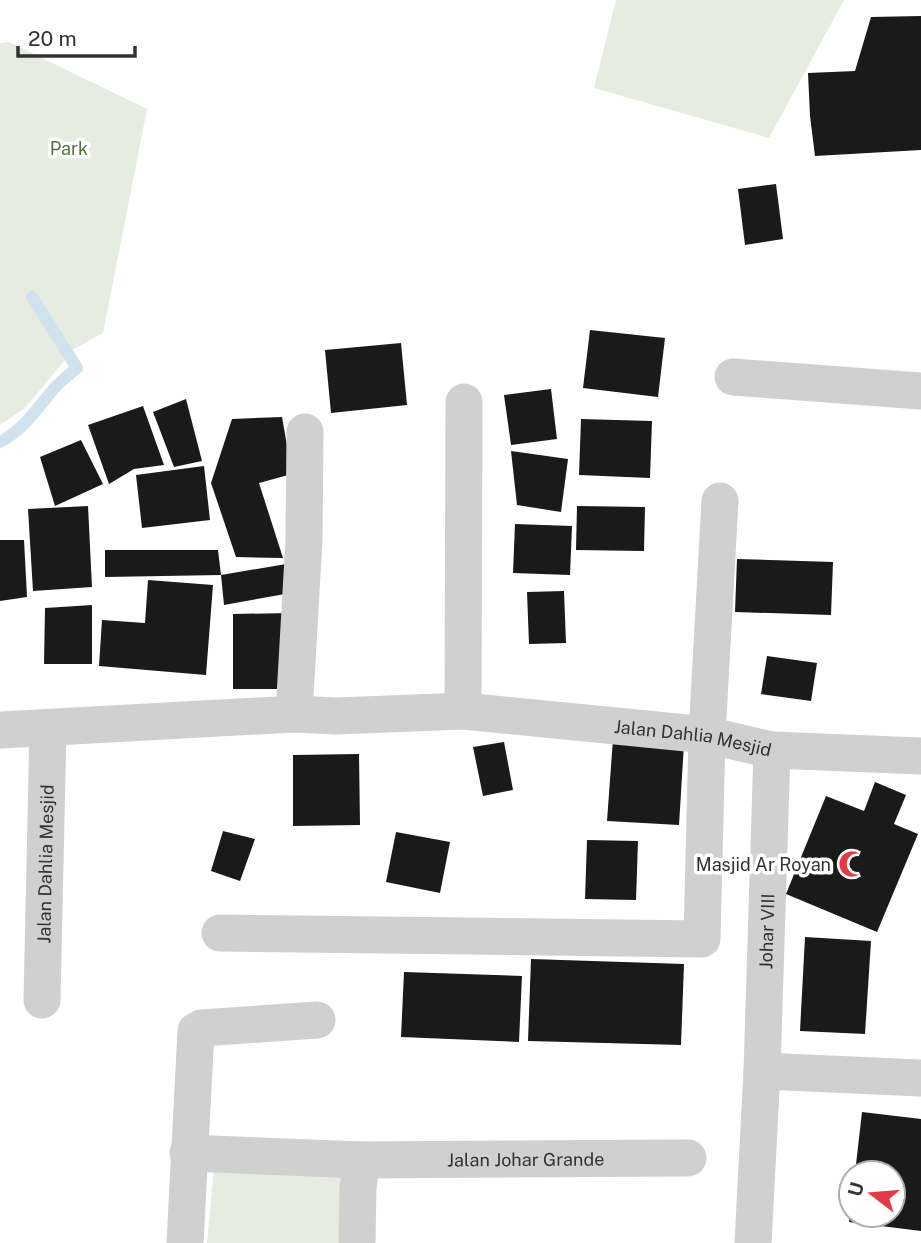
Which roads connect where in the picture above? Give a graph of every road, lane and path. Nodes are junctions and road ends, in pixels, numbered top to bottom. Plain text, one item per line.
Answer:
1 (733, 377) dead end
2 (921, 391) edge
3 (464, 402) dead end
4 (305, 432) dead end
5 (720, 500) dead end
6 (463, 711) junction
7 (294, 714) junction
8 (48, 728) junction
9 (0, 730) edge
10 (707, 735) junction
11 (772, 750) junction
12 (921, 756) edge
13 (220, 933) dead end
14 (42, 1000) dead end
15 (317, 1020) dead end
16 (762, 1071) junction
17 (920, 1078) edge
18 (188, 1153) junction
19 (688, 1158) dead end
20 (362, 1160) junction
21 (185, 1243) edge
22 (357, 1243) edge
23 (753, 1243) edge

1 - 2 street
3 - 6 street
4 - 7 street
5 - 10 street
6 - 7 street, Jalan Dahlia Mesjid
6 - 10 street, Jalan Dahlia Mesjid
7 - 8 street, Jalan Dahlia Mesjid
8 - 9 street, Jalan Dahlia Mesjid
8 - 14 street, Jalan Dahlia Mesjid
10 - 11 street, Jalan Dahlia Mesjid
10 - 13 street
11 - 12 street, Jalan Dahlia Mesjid
11 - 16 street, Johar VIII
15 - 18 street
16 - 17 street
16 - 23 street, Johar VIII
18 - 20 street, Jalan Johar Grande
18 - 21 street
19 - 20 street, Jalan Johar Grande
20 - 22 street

